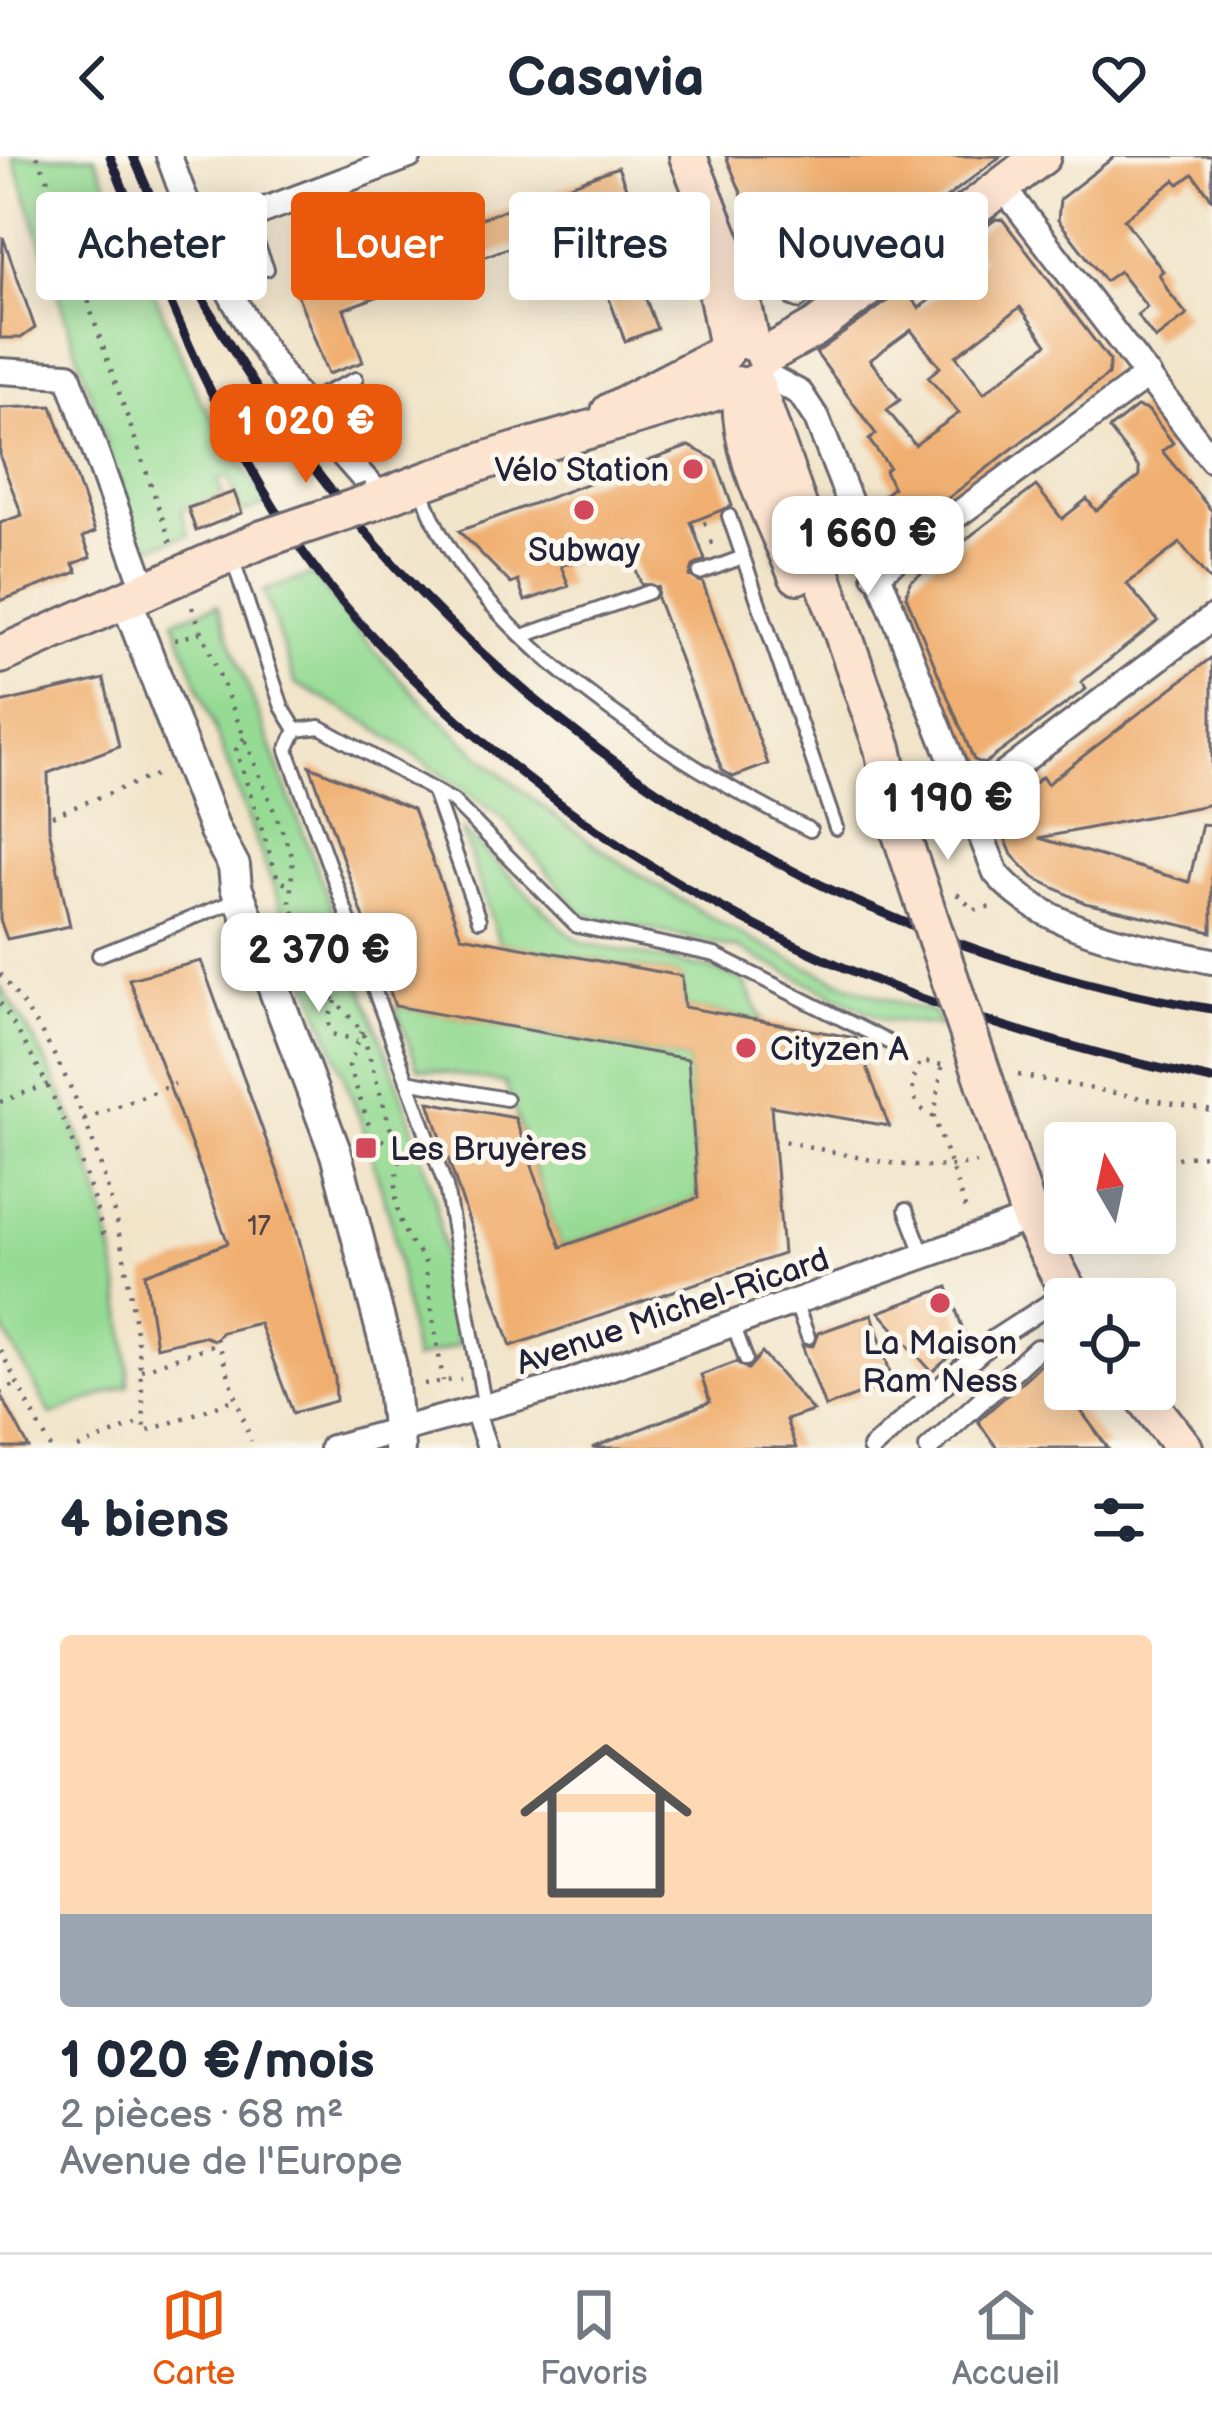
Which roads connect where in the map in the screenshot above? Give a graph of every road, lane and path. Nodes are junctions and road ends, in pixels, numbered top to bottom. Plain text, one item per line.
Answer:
1 (37, 156) edge
2 (169, 156) edge
3 (409, 156) edge
4 (688, 156) edge
5 (1042, 156) edge
6 (1002, 186) junction
7 (181, 192) edge
8 (267, 209) edge
9 (236, 300) edge
10 (746, 366) junction
11 (0, 371) edge
12 (1148, 375) junction
13 (356, 379) dead end
14 (302, 404) junction
15 (1212, 460) edge
16 (421, 485) junction
17 (377, 500) junction
18 (729, 515) dead end
19 (246, 545) junction
20 (176, 557) dead end
21 (743, 557) junction
22 (700, 573) dead end
23 (875, 574) junction
24 (649, 592) dead end
25 (135, 594) junction
26 (190, 601) dead end
27 (1212, 618) edge
28 (202, 632) junction
29 (523, 636) junction
30 (175, 640) dead end
31 (0, 655) edge
32 (296, 730) junction
33 (244, 738) junction
34 (155, 775) dead end
35 (433, 789) junction
36 (965, 804) junction
37 (52, 816) dead end
38 (836, 829) dead end
39 (810, 830) dead end
40 (291, 887) junction
41 (240, 899) junction
42 (939, 903) junction
43 (998, 905) dead end
44 (479, 920) dead end
45 (99, 955) dead end
46 (1212, 962) edge
47 (0, 974) edge
48 (336, 1001) junction
49 (0, 1003) edge
50 (362, 1031) junction
51 (359, 1041) junction
52 (893, 1045) dead end
53 (979, 1077) junction
54 (407, 1081) junction
55 (49, 1084) junction
56 (175, 1084) dead end
57 (506, 1099) dead end
58 (0, 1102) edge
59 (1212, 1111) edge
60 (934, 1117) junction
61 (84, 1118) junction
62 (773, 1138) dead end
63 (397, 1149) junction
64 (1010, 1155) junction
65 (1212, 1155) edge
66 (1176, 1159) edge
67 (950, 1168) junction
68 (906, 1210) dead end
69 (966, 1211) junction
70 (1030, 1218) junction
71 (970, 1222) dead end
72 (913, 1228) junction
73 (104, 1240) dead end
74 (923, 1256) junction
75 (1061, 1278) edge
76 (795, 1302) junction
77 (1044, 1311) edge
78 (733, 1324) junction
79 (808, 1337) dead end
80 (1037, 1349) dead end
81 (0, 1350) edge
82 (746, 1359) dead end
83 (141, 1370) junction
84 (480, 1378) junction
85 (443, 1382) junction
86 (18, 1383) junction
87 (416, 1385) dead end
88 (0, 1393) edge
89 (236, 1400) junction
90 (1154, 1410) edge
91 (480, 1412) junction
92 (144, 1421) junction
93 (399, 1440) edge
94 (251, 1441) dead end
95 (51, 1448) edge
96 (77, 1448) edge
97 (332, 1448) edge
98 (487, 1448) edge
99 (872, 1448) edge
100 (929, 1448) edge
101 (1184, 1448) edge

1 - 20 path
2 - 7 street
3 - 8 street
4 - 10 main road
5 - 6 main road
6 - 10 main road
6 - 12 street
9 - 14 street
10 - 16 main road
10 - 23 street
10 - 42 main road
11 - 25 street
12 - 15 street
12 - 23 street
13 - 14 lane
14 - 17 street
16 - 17 main road
16 - 29 lane
17 - 19 main road, bridge
18 - 21 lane
19 - 25 main road
19 - 32 lane
21 - 22 lane
21 - 38 lane
23 - 36 street
24 - 29 lane
25 - 31 main road
25 - 41 street
26 - 28 path
27 - 36 street
28 - 30 path
28 - 33 path
29 - 39 lane
32 - 35 lane
32 - 54 lane
33 - 40 path
33 - 40 path
34 - 37 path
35 - 44 lane
35 - 52 lane
36 - 46 street
40 - 48 path
41 - 45 lane
41 - 93 street
42 - 43 path
42 - 53 main road, bridge
47 - 61 path
48 - 50 path
48 - 51 path
49 - 55 path
50 - 51 path
50 - 63 path
51 - 63 path
53 - 59 path
53 - 60 path
53 - 60 path
53 - 64 main road
54 - 57 lane
54 - 84 lane
55 - 58 path
55 - 73 path
56 - 61 path
60 - 67 path
61 - 83 path
62 - 67 path
63 - 85 path
64 - 67 path
64 - 70 main road
65 - 66 path
67 - 69 path
68 - 72 lane
69 - 71 path
69 - 72 path
70 - 74 street, Avenue Michel-Ricard
70 - 75 main road
72 - 74 lane
74 - 76 street, Avenue Michel-Ricard
76 - 78 street, Avenue Michel-Ricard
76 - 79 lane
77 - 99 street
78 - 82 lane
78 - 91 street, Avenue Michel-Ricard
80 - 100 street
81 - 86 path
83 - 89 path
83 - 92 path
84 - 85 path
84 - 91 lane
85 - 87 path
86 - 88 path
86 - 95 path
89 - 92 path
89 - 94 path
90 - 101 main road
91 - 93 street, Avenue Michel-Ricard
91 - 98 street
92 - 96 path
93 - 97 street, Avenue Michel-Ricard

